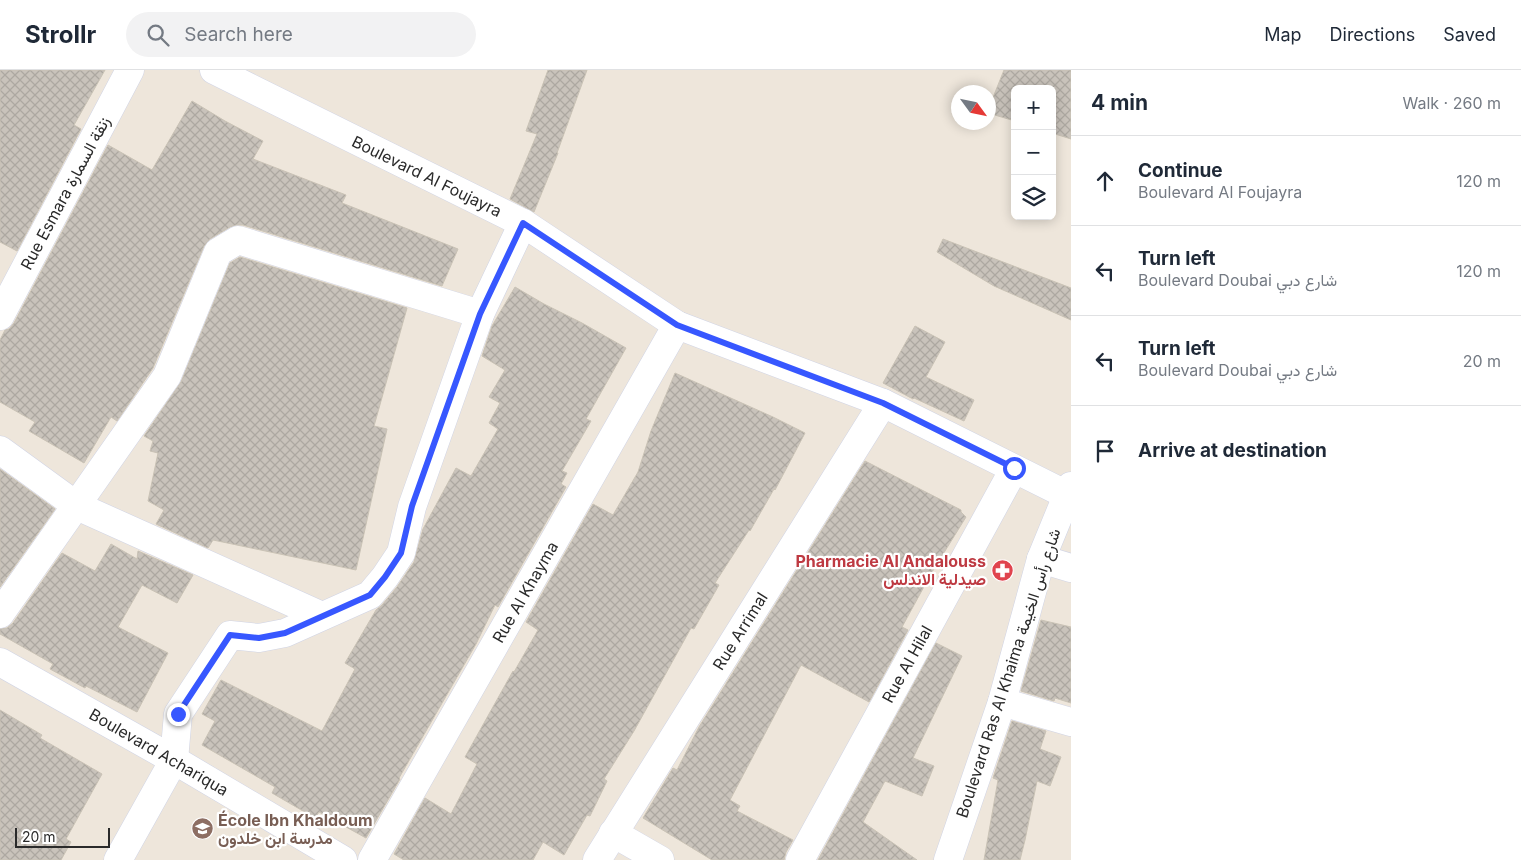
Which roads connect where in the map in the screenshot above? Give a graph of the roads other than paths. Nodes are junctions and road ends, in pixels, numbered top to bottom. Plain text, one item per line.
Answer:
1 (130, 70) edge
2 (214, 70) edge
3 (523, 223) junction
4 (480, 314) junction
5 (0, 316) edge
6 (677, 325) junction
7 (883, 403) junction
8 (0, 450) edge
9 (1014, 468) junction
10 (1069, 491) edge
11 (76, 506) junction
12 (1041, 559) junction
13 (1071, 568) edge
14 (0, 614) edge
15 (322, 616) junction
16 (0, 662) edge
17 (1002, 702) junction
18 (1071, 722) edge
19 (174, 760) junction
20 (613, 832) junction
21 (118, 860) edge
22 (343, 860) edge
23 (372, 860) edge
24 (597, 860) edge
25 (660, 860) edge
26 (800, 860) edge
27 (948, 860) edge

1 - 5 street, Rue Esmara زنقة السمارة
2 - 3 street, Boulevard Al Foujayra
3 - 4 street
3 - 6 street, Boulevard Al Foujayra
4 - 11 street
4 - 15 street
6 - 7 street, Boulevard Al Foujayra
6 - 23 street, Rue Al Khayma
7 - 9 street, Boulevard Al Foujayra
7 - 20 street, Rue Arrimal
8 - 11 street
9 - 10 street, Boulevard Al Foujayra
9 - 26 street, Rue Al Hilal
10 - 12 street, Boulevard Ras Al Khaima شارع رأس الخيمة
11 - 14 street
11 - 15 street
12 - 13 street
12 - 17 street, Boulevard Ras Al Khaima شارع رأس الخيمة
15 - 19 street
16 - 19 street, Boulevard Achariqua
17 - 18 street
17 - 27 street, Boulevard Ras Al Khaima شارع رأس الخيمة
19 - 21 street
19 - 22 street, Boulevard Achariqua
20 - 24 street, Rue Arrimal
20 - 25 street

